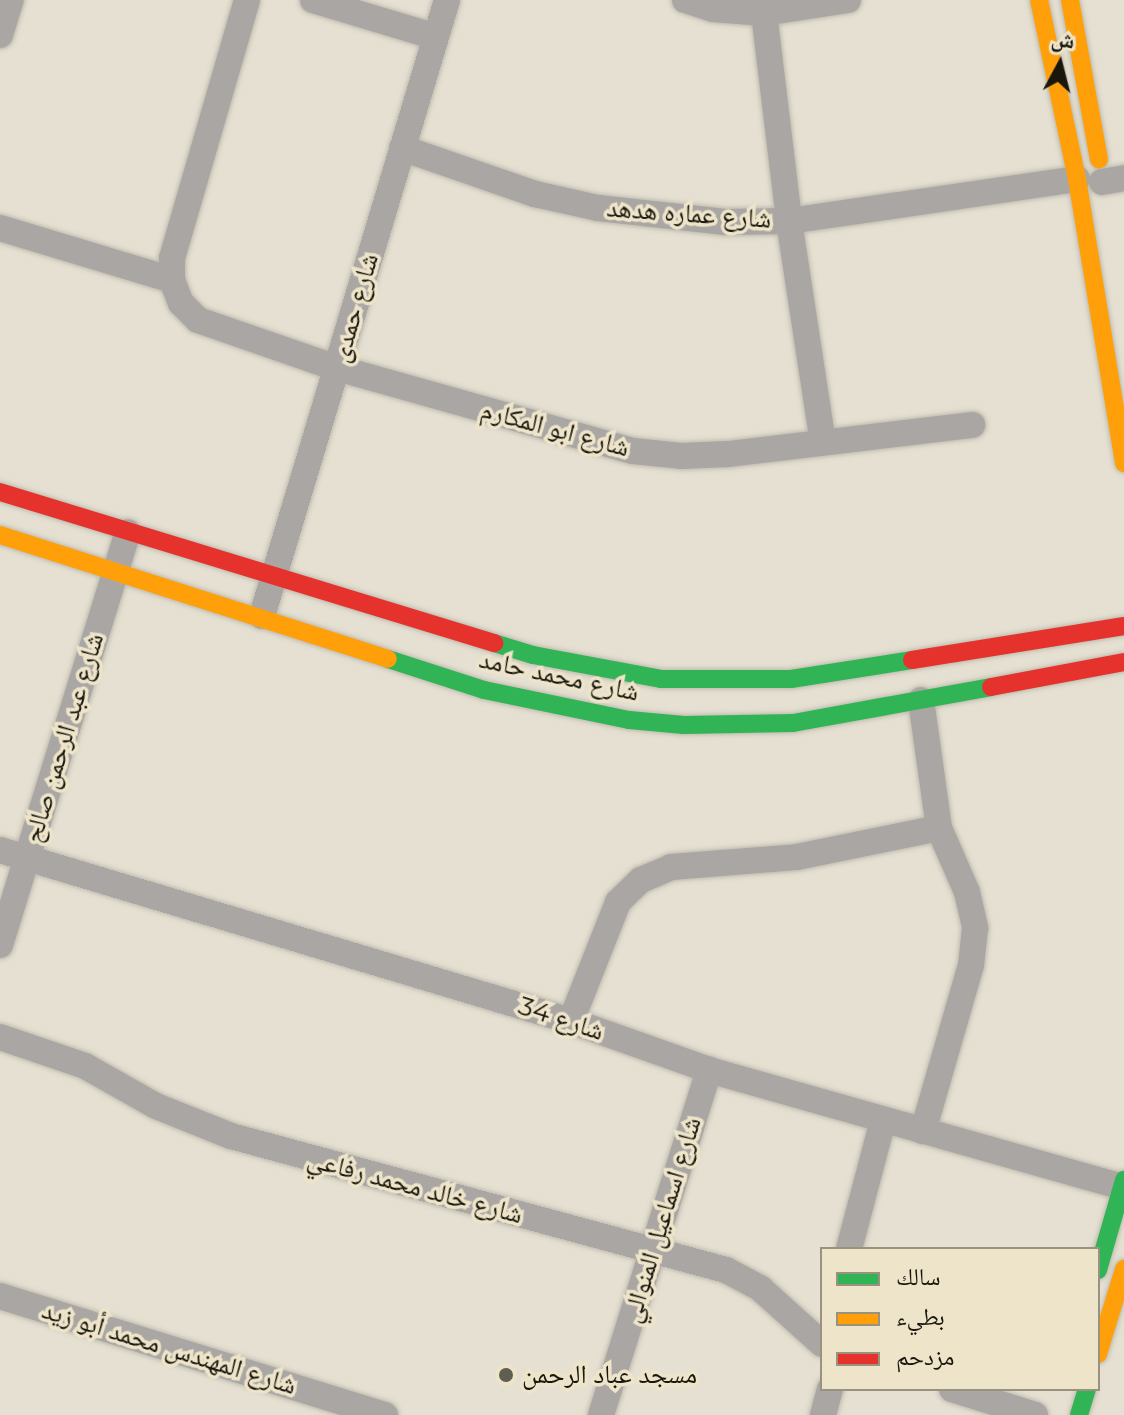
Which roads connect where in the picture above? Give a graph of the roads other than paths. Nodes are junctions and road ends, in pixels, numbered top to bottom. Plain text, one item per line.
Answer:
1 (247, 0) edge
2 (313, 0) edge
3 (447, 0) edge
4 (685, 0) edge
5 (848, 0) edge
6 (1039, 0) edge
7 (1070, 0) edge
8 (764, 13) junction
9 (436, 37) junction
10 (402, 148) junction
11 (1102, 184) edge
12 (789, 221) junction
13 (0, 228) edge
14 (172, 280) junction
15 (337, 368) junction
16 (972, 425) dead end
17 (823, 442) junction
18 (1124, 463) edge
19 (0, 492) edge
20 (128, 532) junction
21 (0, 535) edge
22 (116, 571) junction
23 (274, 577) junction
24 (262, 616) junction
25 (1124, 626) edge
26 (1124, 662) edge
27 (921, 700) junction
28 (939, 828) junction
29 (0, 850) edge
30 (27, 859) junction
31 (0, 945) edge
32 (571, 1021) junction
33 (0, 1037) edge
34 (709, 1070) junction
35 (883, 1120) junction
36 (923, 1131) junction
37 (1123, 1184) edge
38 (850, 1247) edge
39 (653, 1251) junction
40 (1100, 1263) edge
41 (1124, 1269) edge
42 (0, 1296) edge
43 (820, 1342) edge
44 (1100, 1347) edge
45 (829, 1391) edge
46 (958, 1391) edge
47 (1086, 1391) edge
48 (385, 1415) edge
49 (601, 1415) edge
50 (823, 1415) edge
51 (1035, 1415) edge
52 (1079, 1415) edge

1 - 14 street
2 - 9 street
3 - 9 street, شارع حمدى
4 - 8 street
5 - 8 street
6 - 11 street
7 - 11 street
8 - 12 street
9 - 10 street, شارع حمدى
10 - 12 street, شارع عماره هدهد
10 - 15 street, شارع حمدى
11 - 12 street, شارع عماره هدهد
11 - 18 street
12 - 17 street
13 - 14 street
14 - 15 street, شارع ابو المكارم
15 - 17 street, شارع ابو المكارم
15 - 23 street, شارع حمدى
16 - 17 street, شارع ابو المكارم
19 - 20 street, شارع محمد حامد
20 - 22 street, شارع عبد الرحمن صالح
20 - 23 street, شارع محمد حامد
21 - 22 street, شارع محمد حامد
22 - 24 street, شارع محمد حامد
22 - 30 street, شارع عبد الرحمن صالح
23 - 24 street, شارع حمدى
23 - 25 street, شارع محمد حامد
24 - 27 street, شارع محمد حامد
26 - 27 street, شارع محمد حامد
27 - 28 street
28 - 32 street
28 - 36 street
29 - 30 street, شارع 34
30 - 31 street, شارع عبد الرحمن صالح
30 - 32 street, شارع 34
32 - 34 street, شارع 34
33 - 39 street, شارع خالد محمد رفاعي
34 - 35 street, شارع 34
34 - 39 street, شارع اسماعيل المنوالي
35 - 36 street, شارع 34
35 - 38 street
36 - 37 street, شارع 34
37 - 40 street
39 - 43 street, شارع خالد محمد رفاعي
39 - 49 street, شارع اسماعيل المنوالي
41 - 44 street
42 - 48 street, شارع المهندس محمد أبو زيد
45 - 50 street
46 - 51 street
47 - 52 street

